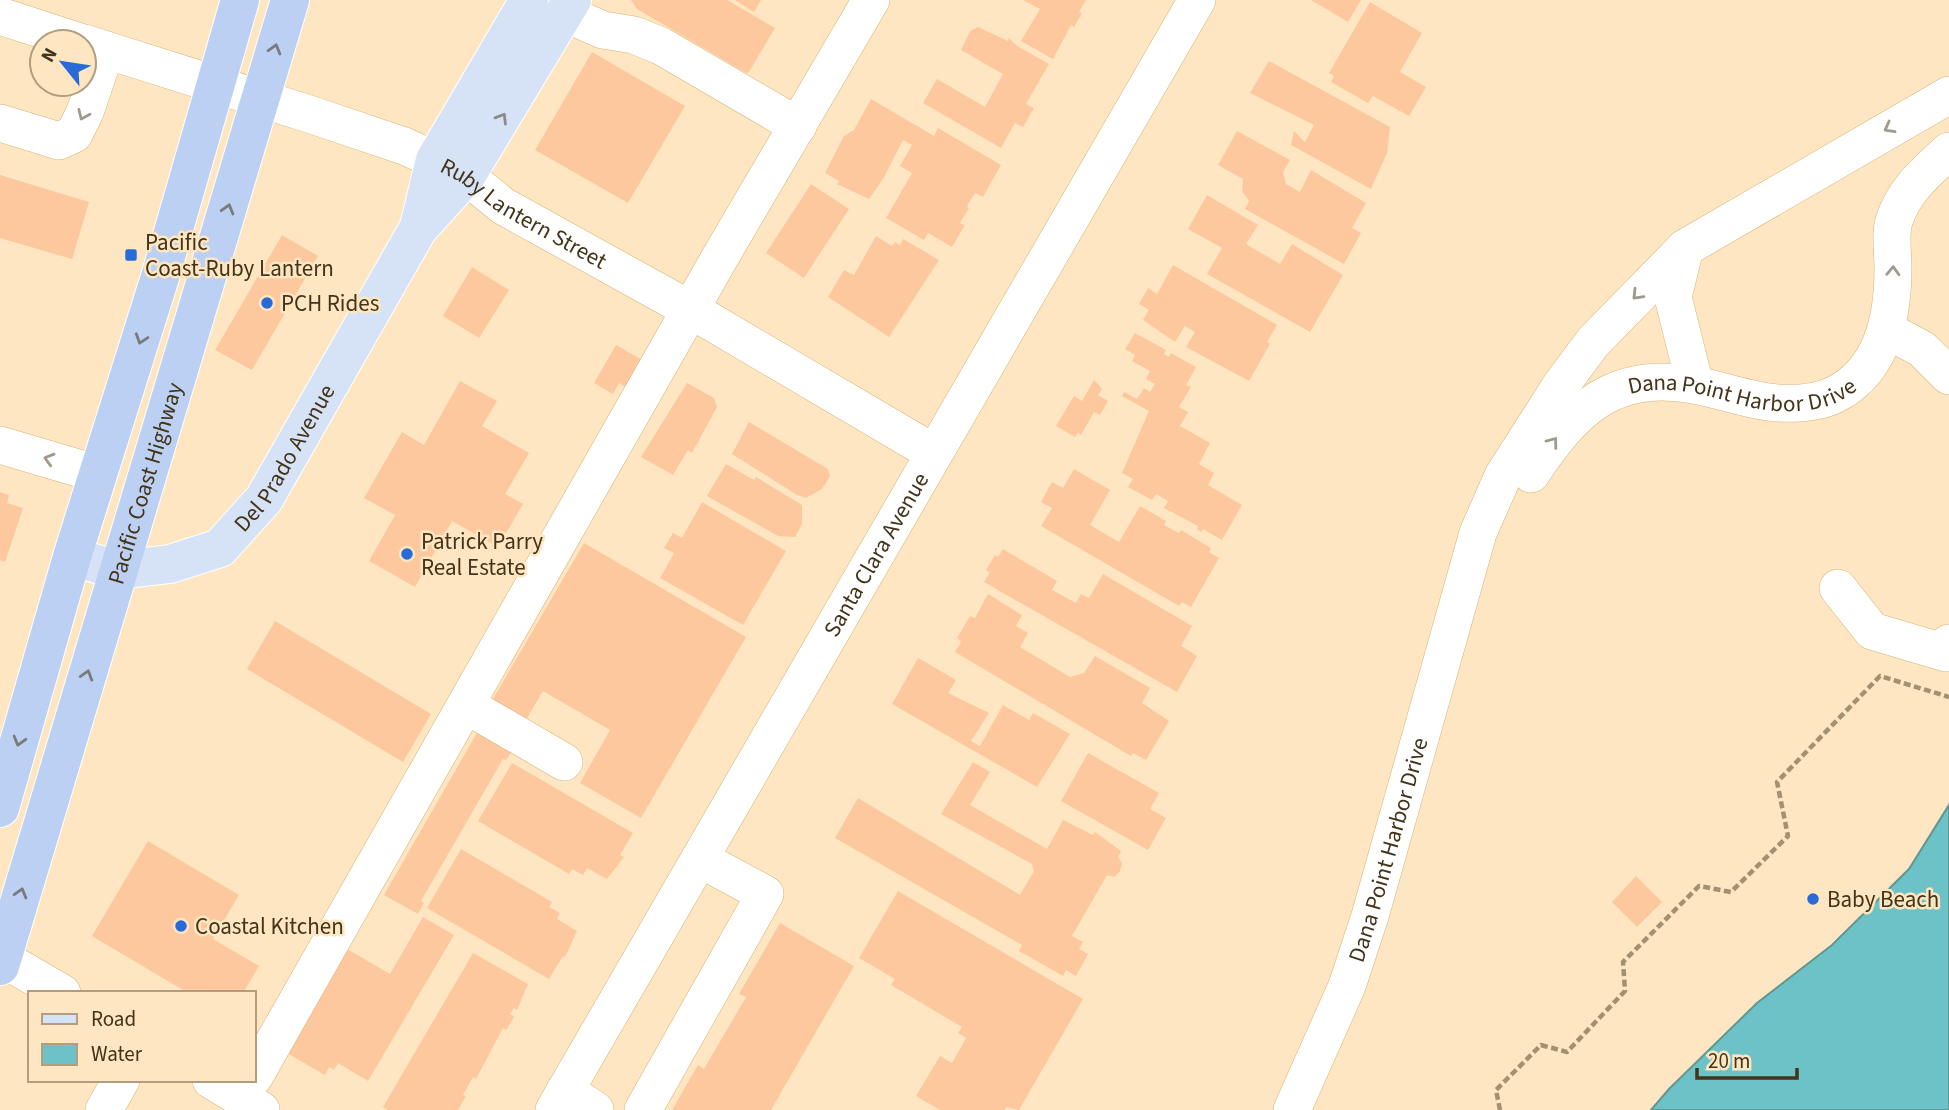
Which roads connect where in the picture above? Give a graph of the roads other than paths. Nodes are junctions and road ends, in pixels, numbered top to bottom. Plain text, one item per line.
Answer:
1 (240, 0) edge
2 (290, 0) edge
3 (528, 0) edge
4 (871, 0) edge
5 (1197, 0) edge
6 (568, 6) edge
7 (0, 16) edge
8 (37, 28) edge
9 (98, 48) edge
10 (215, 85) junction
11 (1949, 95) edge
12 (86, 98) edge
13 (261, 99) junction
14 (0, 123) edge
15 (798, 126) junction
16 (1949, 151) edge
17 (451, 168) junction
18 (1685, 248) junction
19 (691, 310) junction
20 (1888, 331) junction
21 (1949, 376) edge
22 (1695, 385) junction
23 (0, 444) edge
24 (934, 453) junction
25 (98, 474) junction
26 (72, 557) junction
27 (119, 570) junction
28 (1465, 582) junction
29 (1838, 588) dead end
30 (1949, 643) edge
31 (466, 705) junction
32 (564, 762) dead end
33 (0, 808) edge
34 (700, 859) junction
35 (1, 961) edge
36 (58, 991) edge
37 (256, 1068) edge
38 (120, 1082) edge
39 (560, 1100) edge
40 (104, 1110) edge
41 (595, 1110) edge
42 (643, 1110) edge
43 (1292, 1110) edge

1 - 10 highway, Pacific Coast Highway
13 -> 2 highway, Pacific Coast Highway
3 - 17 main road, Del Prado Avenue
4 - 15 street
5 - 24 street, Santa Clara Avenue
6 - 15 street
17 -> 6 main road, Del Prado Avenue
7 - 8 street, Ruby Lantern Street
9 - 10 street, Ruby Lantern Street
10 - 13 street, Ruby Lantern Street
10 -> 25 highway, Pacific Coast Highway
11 -> 18 street, Dana Point Harbor Drive
12 -> 14 street
13 - 17 street, Ruby Lantern Street
27 -> 13 highway, Pacific Coast Highway
15 - 19 street
20 -> 16 street, Dana Point Harbor Drive
17 - 19 street, Ruby Lantern Street
17 - 27 main road, Del Prado Avenue
18 - 22 street
18 -> 28 street, Dana Point Harbor Drive
19 - 24 street, Ruby Lantern Street
19 - 31 street
20 - 21 street
20 - 22 street, Dana Point Harbor Drive
28 -> 22 street, Dana Point Harbor Drive
25 -> 23 street
24 - 34 street, Santa Clara Avenue
25 - 26 highway, Pacific Coast Highway
26 - 27 main road, Del Prado Avenue
26 -> 33 highway, Pacific Coast Highway
35 -> 27 highway, Pacific Coast Highway
28 - 43 street, Dana Point Harbor Drive
29 - 30 street
31 - 32 street
31 - 37 street
34 - 39 street, Santa Clara Avenue
34 - 42 street
35 - 36 street
38 - 40 street
39 - 41 street

